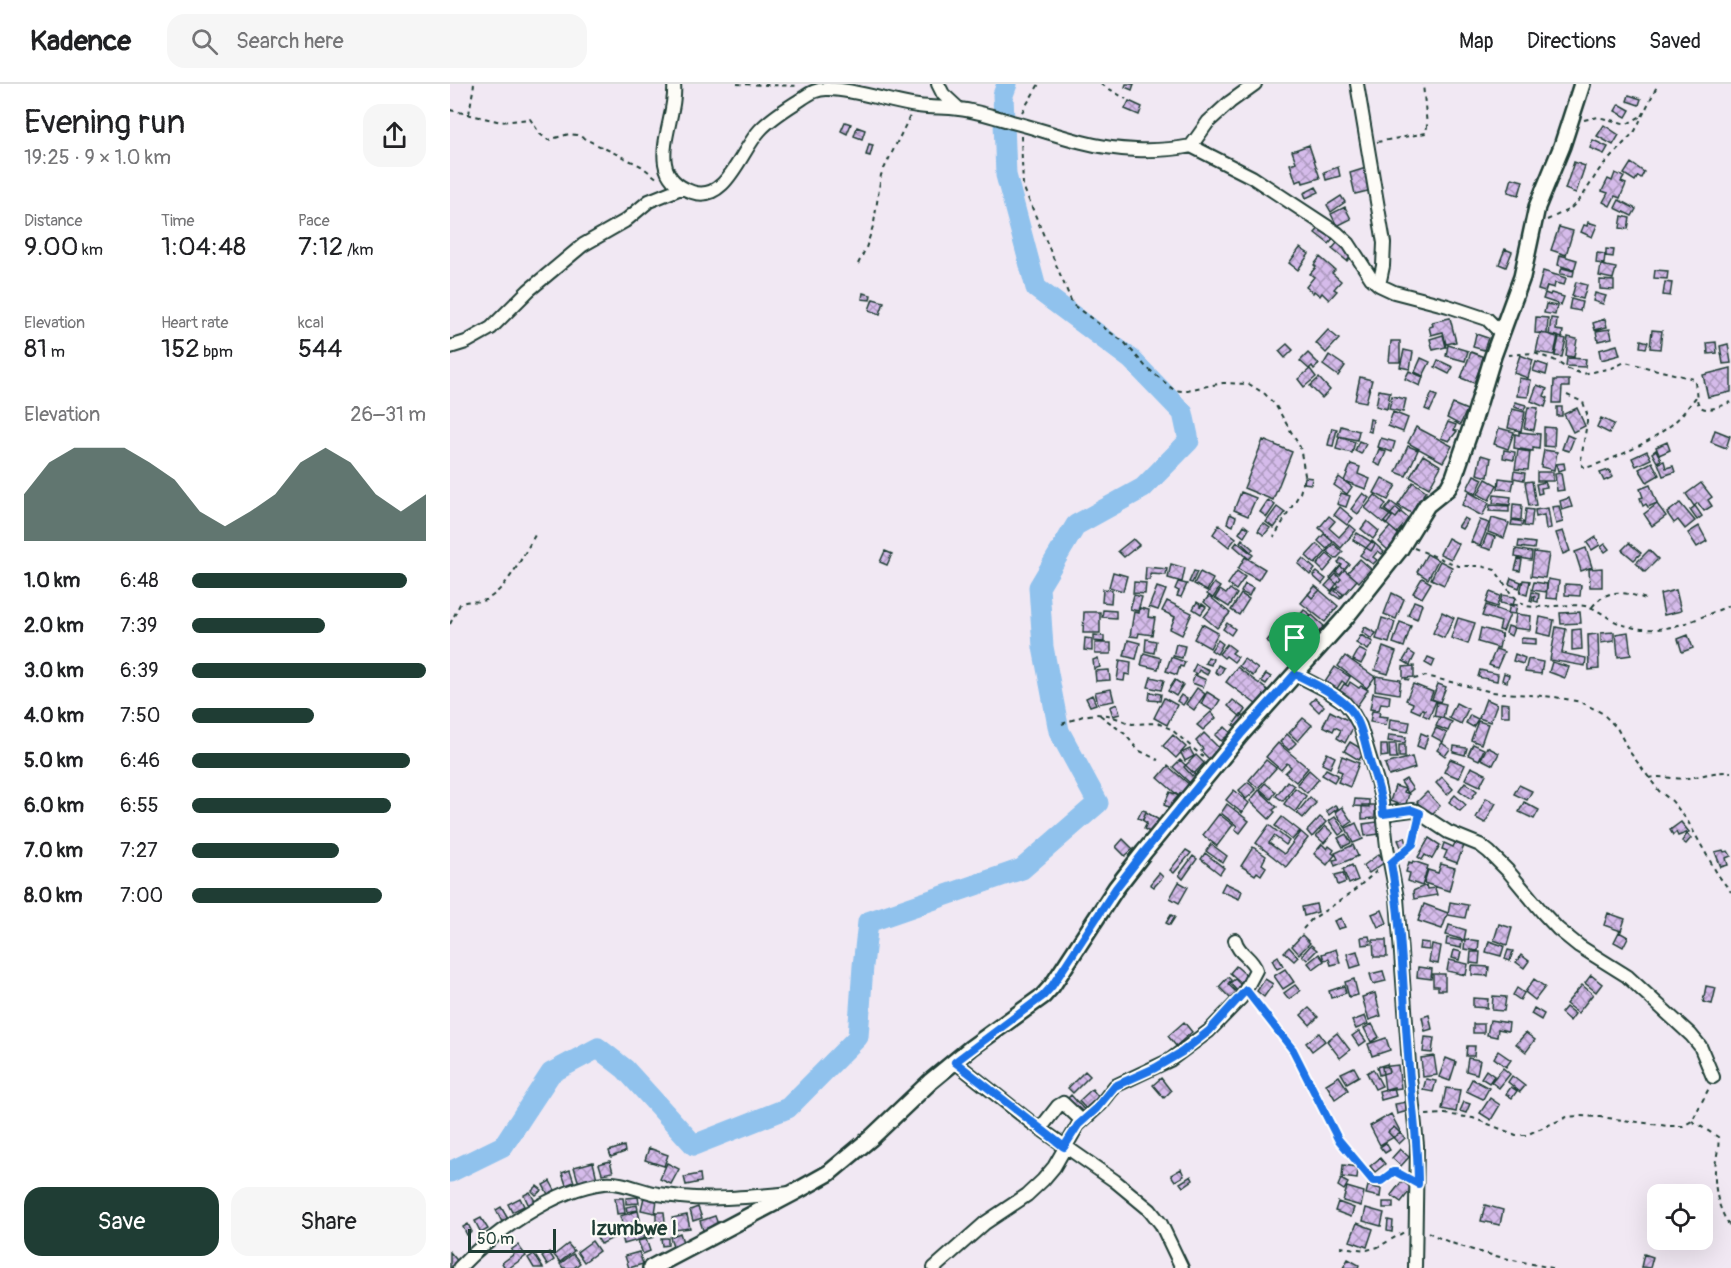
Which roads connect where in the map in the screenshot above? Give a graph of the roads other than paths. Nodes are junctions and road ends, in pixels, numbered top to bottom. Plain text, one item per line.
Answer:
1 (674, 84) edge
2 (938, 84) edge
3 (1255, 84) edge
4 (1357, 84) edge
5 (1582, 84) edge
6 (1239, 89) edge
7 (959, 109) junction
8 (1191, 146) junction
9 (678, 186) junction
10 (1379, 285) junction
11 (1501, 333) junction
12 (450, 347) edge
13 (1295, 674) junction
14 (1383, 814) junction
15 (1235, 940) dead end
16 (955, 1062) junction
17 (1713, 1077) road end
18 (1082, 1121) junction
19 (1040, 1129) junction
20 (1064, 1147) junction
21 (795, 1192) junction
22 (459, 1268) edge
23 (651, 1268) edge
24 (934, 1268) edge
25 (1182, 1268) edge
26 (1415, 1268) edge

1 - 9 street
2 - 7 street
3 - 6 street
4 - 10 street
5 - 11 street
6 - 8 street
7 - 8 street
7 - 9 street
8 - 10 street
9 - 12 street
10 - 11 street
11 - 13 street
13 - 14 street
13 - 16 street
14 - 17 street
14 - 26 street
15 - 18 street
16 - 19 street
16 - 21 street
18 - 19 street
18 - 20 street
19 - 20 street
20 - 24 street
20 - 25 street
21 - 22 street
21 - 23 street

